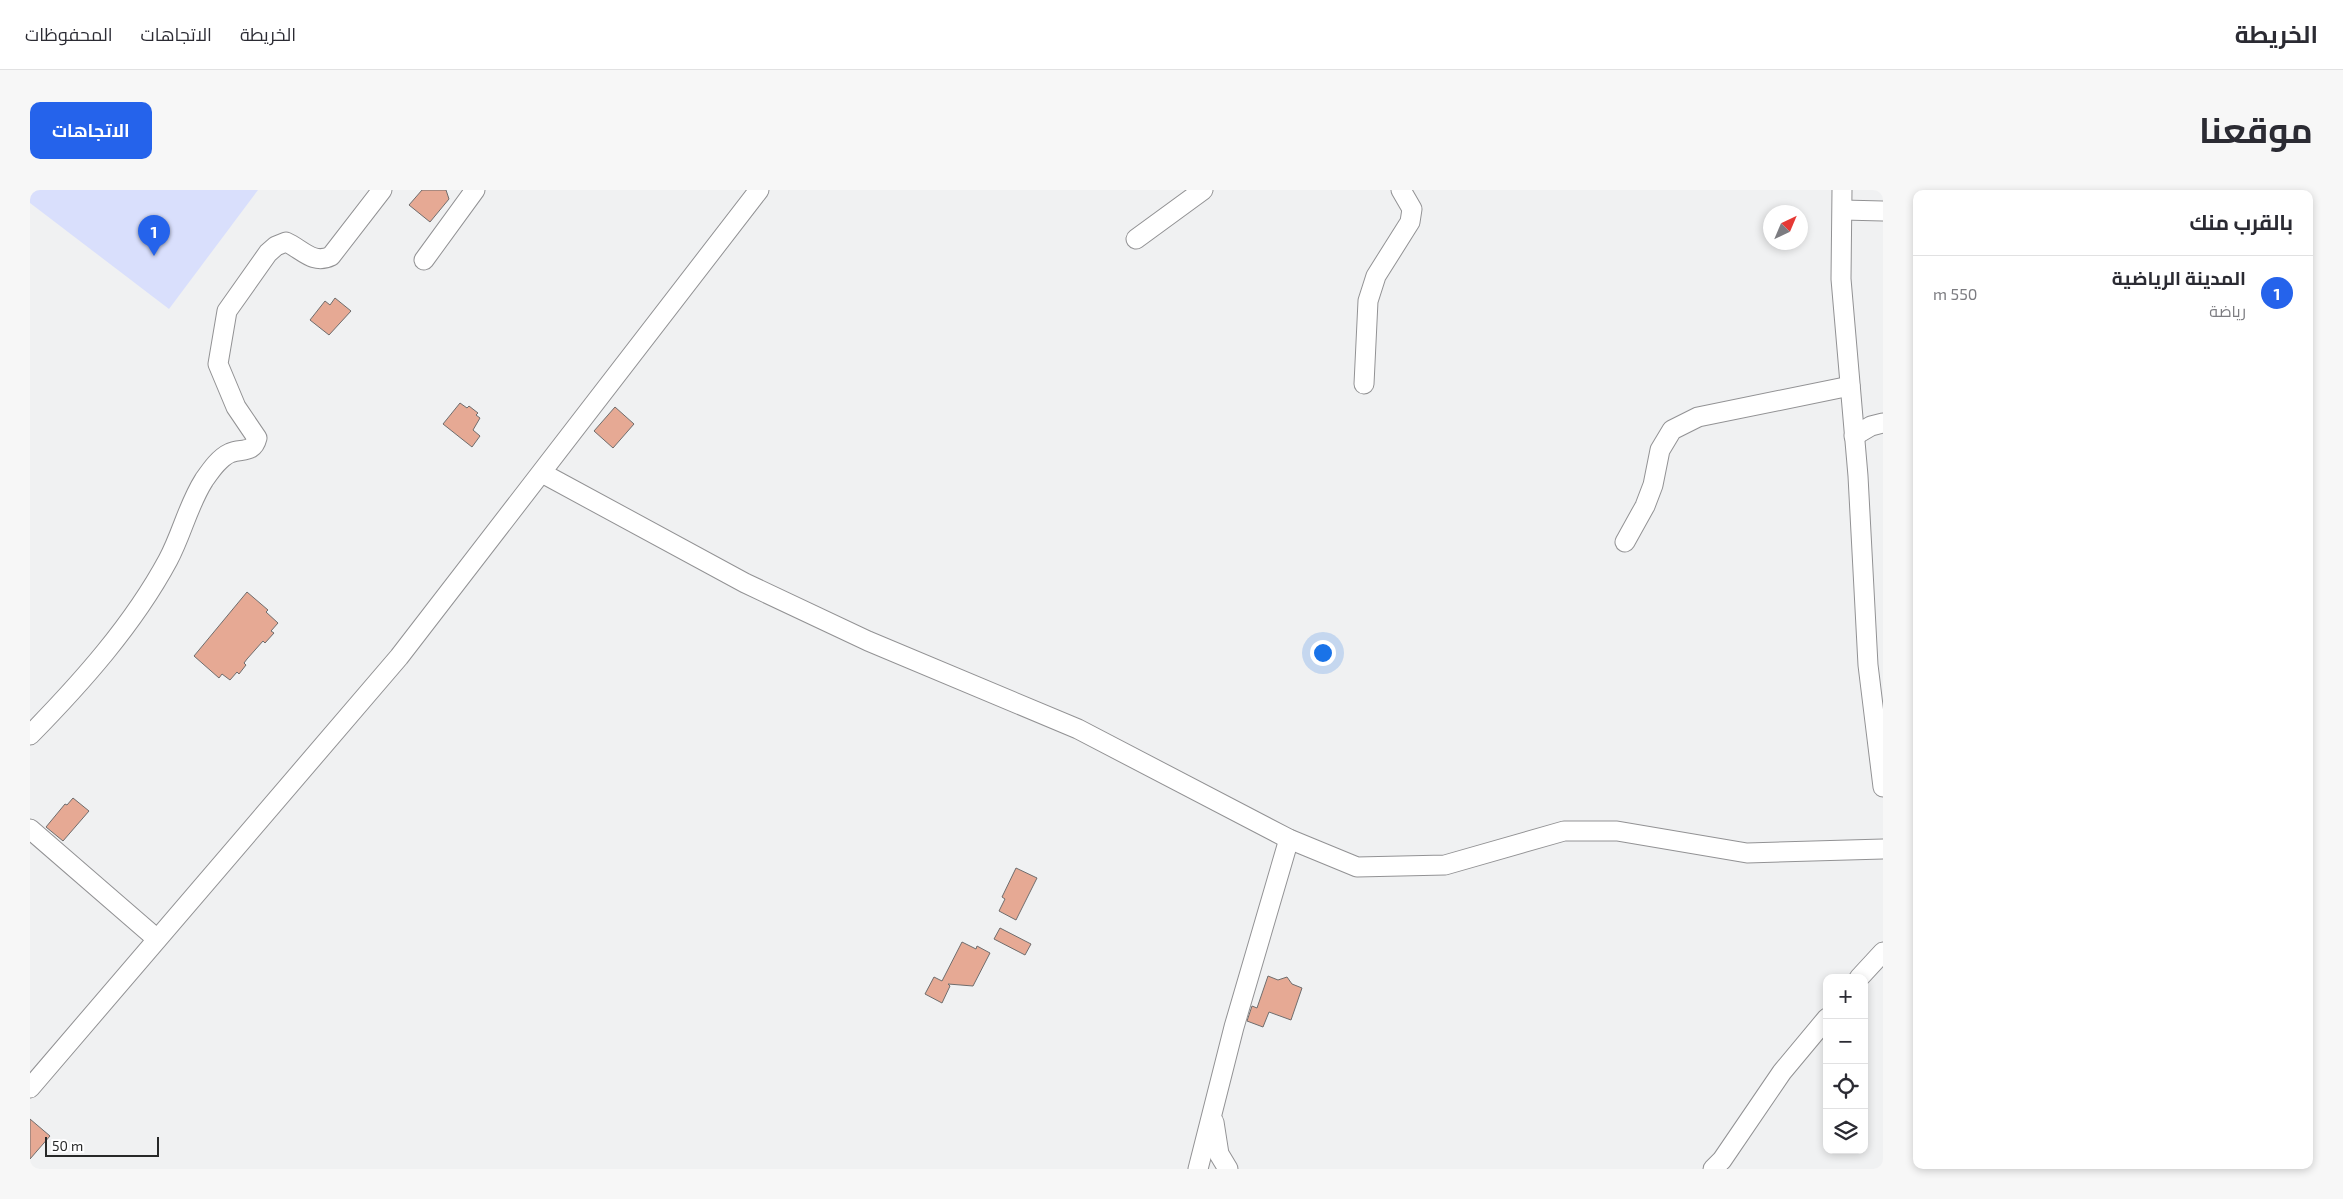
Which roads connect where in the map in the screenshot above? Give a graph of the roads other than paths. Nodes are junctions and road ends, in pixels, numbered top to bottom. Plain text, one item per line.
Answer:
1 (382, 190) edge
2 (475, 190) edge
3 (759, 190) edge
4 (1203, 190) edge
5 (1401, 190) edge
6 (1842, 190) edge
7 (1843, 210) junction
8 (1883, 211) edge
9 (1136, 239) dead end
10 (424, 260) dead end
11 (1364, 384) dead end
12 (1850, 386) junction
13 (1883, 423) edge
14 (1854, 436) junction
15 (542, 473) junction
16 (1625, 542) dead end
17 (30, 735) edge
18 (1883, 787) edge
19 (30, 830) edge
20 (1289, 839) junction
21 (1883, 849) edge
22 (157, 939) junction
23 (1883, 952) edge
24 (1863, 974) edge
25 (1826, 1019) edge
26 (30, 1088) edge
27 (1214, 1111) junction
28 (1198, 1169) edge
29 (1228, 1169) edge
30 (1713, 1169) edge

1 - 17 street
2 - 10 street
3 - 15 street
4 - 9 street
5 - 11 street
6 - 7 street
7 - 8 street
7 - 12 street
12 - 14 street
12 - 16 street
13 - 14 street
14 - 18 street
15 - 20 street
15 - 22 street
19 - 22 street
20 - 21 street
20 - 27 street
22 - 26 street
23 - 24 street
25 - 30 street
27 - 28 street
27 - 29 street

